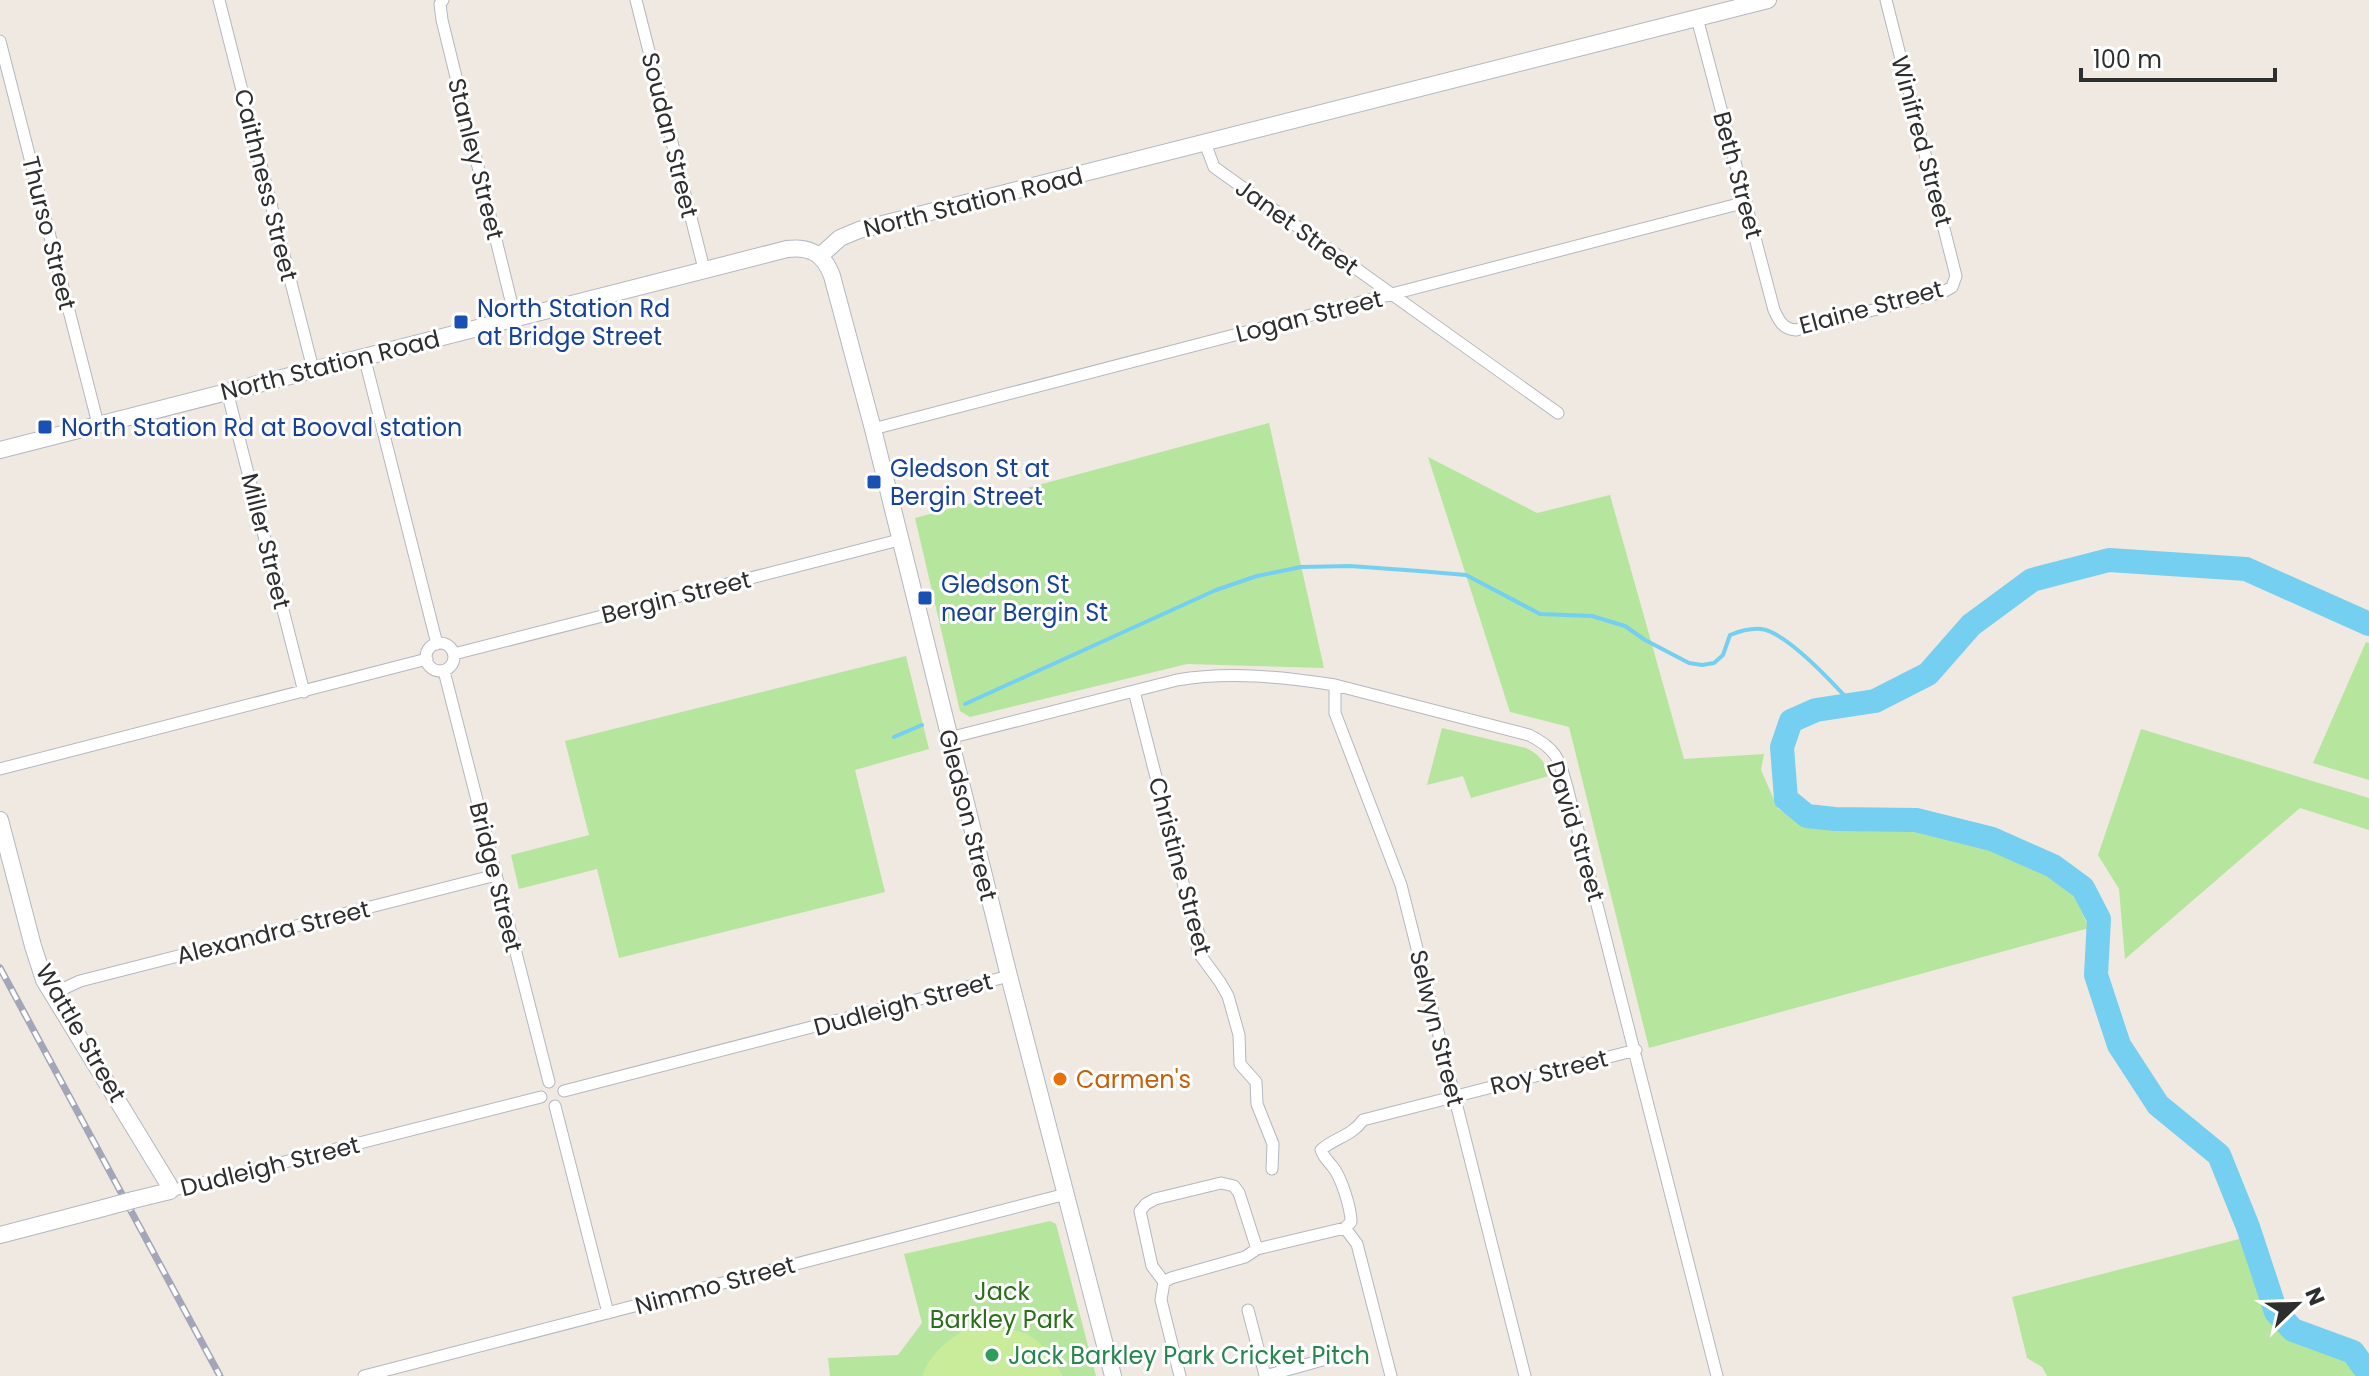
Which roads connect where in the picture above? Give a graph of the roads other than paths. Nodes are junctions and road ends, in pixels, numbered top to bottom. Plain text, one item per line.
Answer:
1 (219, 0) edge
2 (443, 0) edge
3 (636, 0) edge
4 (1768, 0) edge
5 (1886, 0) edge
6 (1697, 18) junction
7 (0, 41) edge
8 (1205, 143) junction
9 (1746, 202) junction
10 (820, 256) junction
11 (704, 269) junction
12 (1955, 282) joint
13 (1392, 295) junction
14 (515, 317) junction
15 (1786, 328) joint
16 (364, 356) junction
17 (313, 369) junction
18 (227, 391) junction
19 (1558, 413) dead end
20 (98, 424) junction
21 (873, 429) junction
22 (0, 450) edge
23 (899, 540) junction
24 (437, 644) junction
25 (454, 654) junction
26 (427, 659) junction
27 (444, 671) junction
28 (1335, 685) junction
29 (1134, 691) junction
30 (304, 692) junction
31 (949, 738) junction
32 (0, 769) edge
33 (0, 820) edge
34 (496, 875) junction
35 (1009, 976) junction
36 (52, 994) junction
37 (1636, 1050) junction
38 (549, 1082) junction
39 (564, 1091) junction
40 (541, 1097) junction
41 (1454, 1097) junction
42 (555, 1106) junction
43 (1272, 1169) dead end
44 (170, 1191) junction
45 (1066, 1194) junction
46 (1345, 1228) junction
47 (0, 1235) edge
48 (1257, 1249) junction
49 (1164, 1282) junction
50 (1248, 1310) dead end
51 (608, 1313) junction
52 (1337, 1356) dead end
53 (1265, 1375) edge
54 (364, 1376) edge
55 (1113, 1376) edge
56 (1180, 1376) edge
57 (1391, 1376) edge
58 (1525, 1376) edge
59 (1717, 1376) edge

1 - 17 street, Caithness Street
2 - 14 street, Stanley Street
3 - 11 street, Soudan Street
4 - 6 street, North Station Road
5 - 12 street, Winifred Street
6 - 8 street, North Station Road
6 - 9 street, Beth Street
7 - 20 street, Thurso Street
8 - 10 street, North Station Road
8 - 13 street, Janet Street
9 - 13 street, Logan Street
9 - 15 street, Beth Street
10 - 11 street, North Station Road
10 - 21 street, Gledson Street
11 - 14 street, North Station Road
12 - 15 street, Elaine Street
13 - 19 street, Janet Street
13 - 21 street, Logan Street
14 - 16 street, North Station Road
16 - 17 street, North Station Road
16 - 24 street
17 - 18 street, North Station Road
18 - 20 street, North Station Road
18 - 30 street, Miller Street
20 - 22 street, North Station Road
21 - 23 street, Gledson Street
23 - 25 street, Bergin Street
23 - 31 street, Gledson Street
24 - 25 street
24 - 26 street
25 - 27 street
26 - 27 street
26 - 30 street
27 - 34 street, Bridge Street
28 - 29 street, David Street
28 - 37 street, David Street
28 - 41 street, Selwyn Street
29 - 31 street, David Street
29 - 43 street, Christine Street
30 - 32 street
31 - 35 street, Gledson Street
33 - 36 street, Wattle Street
34 - 36 street, Alexandra Street
34 - 38 street, Bridge Street
35 - 39 street, Dudleigh Street
35 - 45 street, Gledson Street
36 - 44 street, Wattle Street
37 - 41 street, Roy Street
37 - 59 street, David Street
38 - 39 street
38 - 40 street
39 - 42 street
40 - 42 street
40 - 44 street, Dudleigh Street
41 - 46 street, Roy Street
41 - 58 street, Selwyn Street
42 - 51 street
44 - 47 street, Dudleigh Street, bridge
45 - 51 street, Nimmo Street
45 - 55 street, Gledson Street
46 - 48 street
46 - 57 street
48 - 49 street
48 - 49 street
49 - 56 street
50 - 53 street
51 - 54 street, Nimmo Street
52 - 53 street

